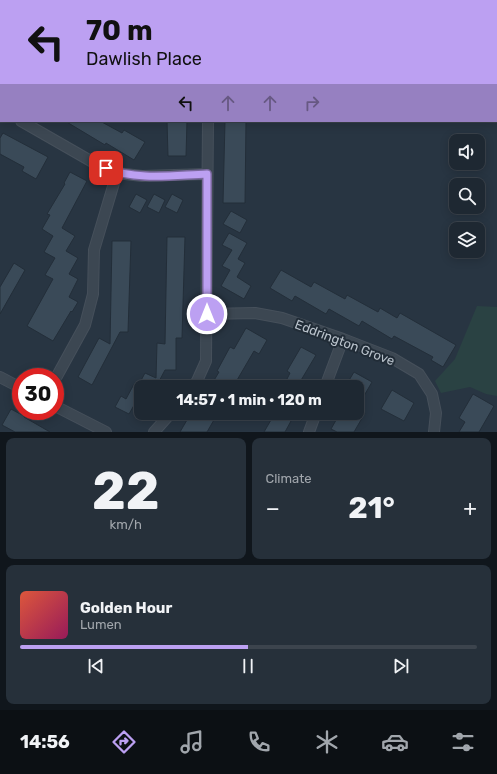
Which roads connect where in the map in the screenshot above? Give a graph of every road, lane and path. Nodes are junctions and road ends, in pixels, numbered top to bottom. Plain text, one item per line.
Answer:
1 (23, 122) edge
2 (208, 122) edge
3 (117, 173) junction
4 (207, 174) junction
5 (207, 314) junction
6 (343, 339) junction
7 (61, 368) edge
8 (0, 377) edge
9 (197, 380) edge
10 (328, 380) edge
11 (12, 383) edge
12 (64, 411) edge
13 (165, 420) edge
14 (313, 420) edge
15 (106, 432) edge
16 (154, 432) edge
17 (309, 432) edge
18 (434, 432) edge

1 - 3 street
2 - 4 street
3 - 4 street
3 - 7 street
4 - 5 street
5 - 6 street, Eddrington Grove
5 - 9 street
6 - 10 street
6 - 18 street, Eddrington Grove
8 - 11 street
12 - 15 street
13 - 16 street
14 - 17 street

